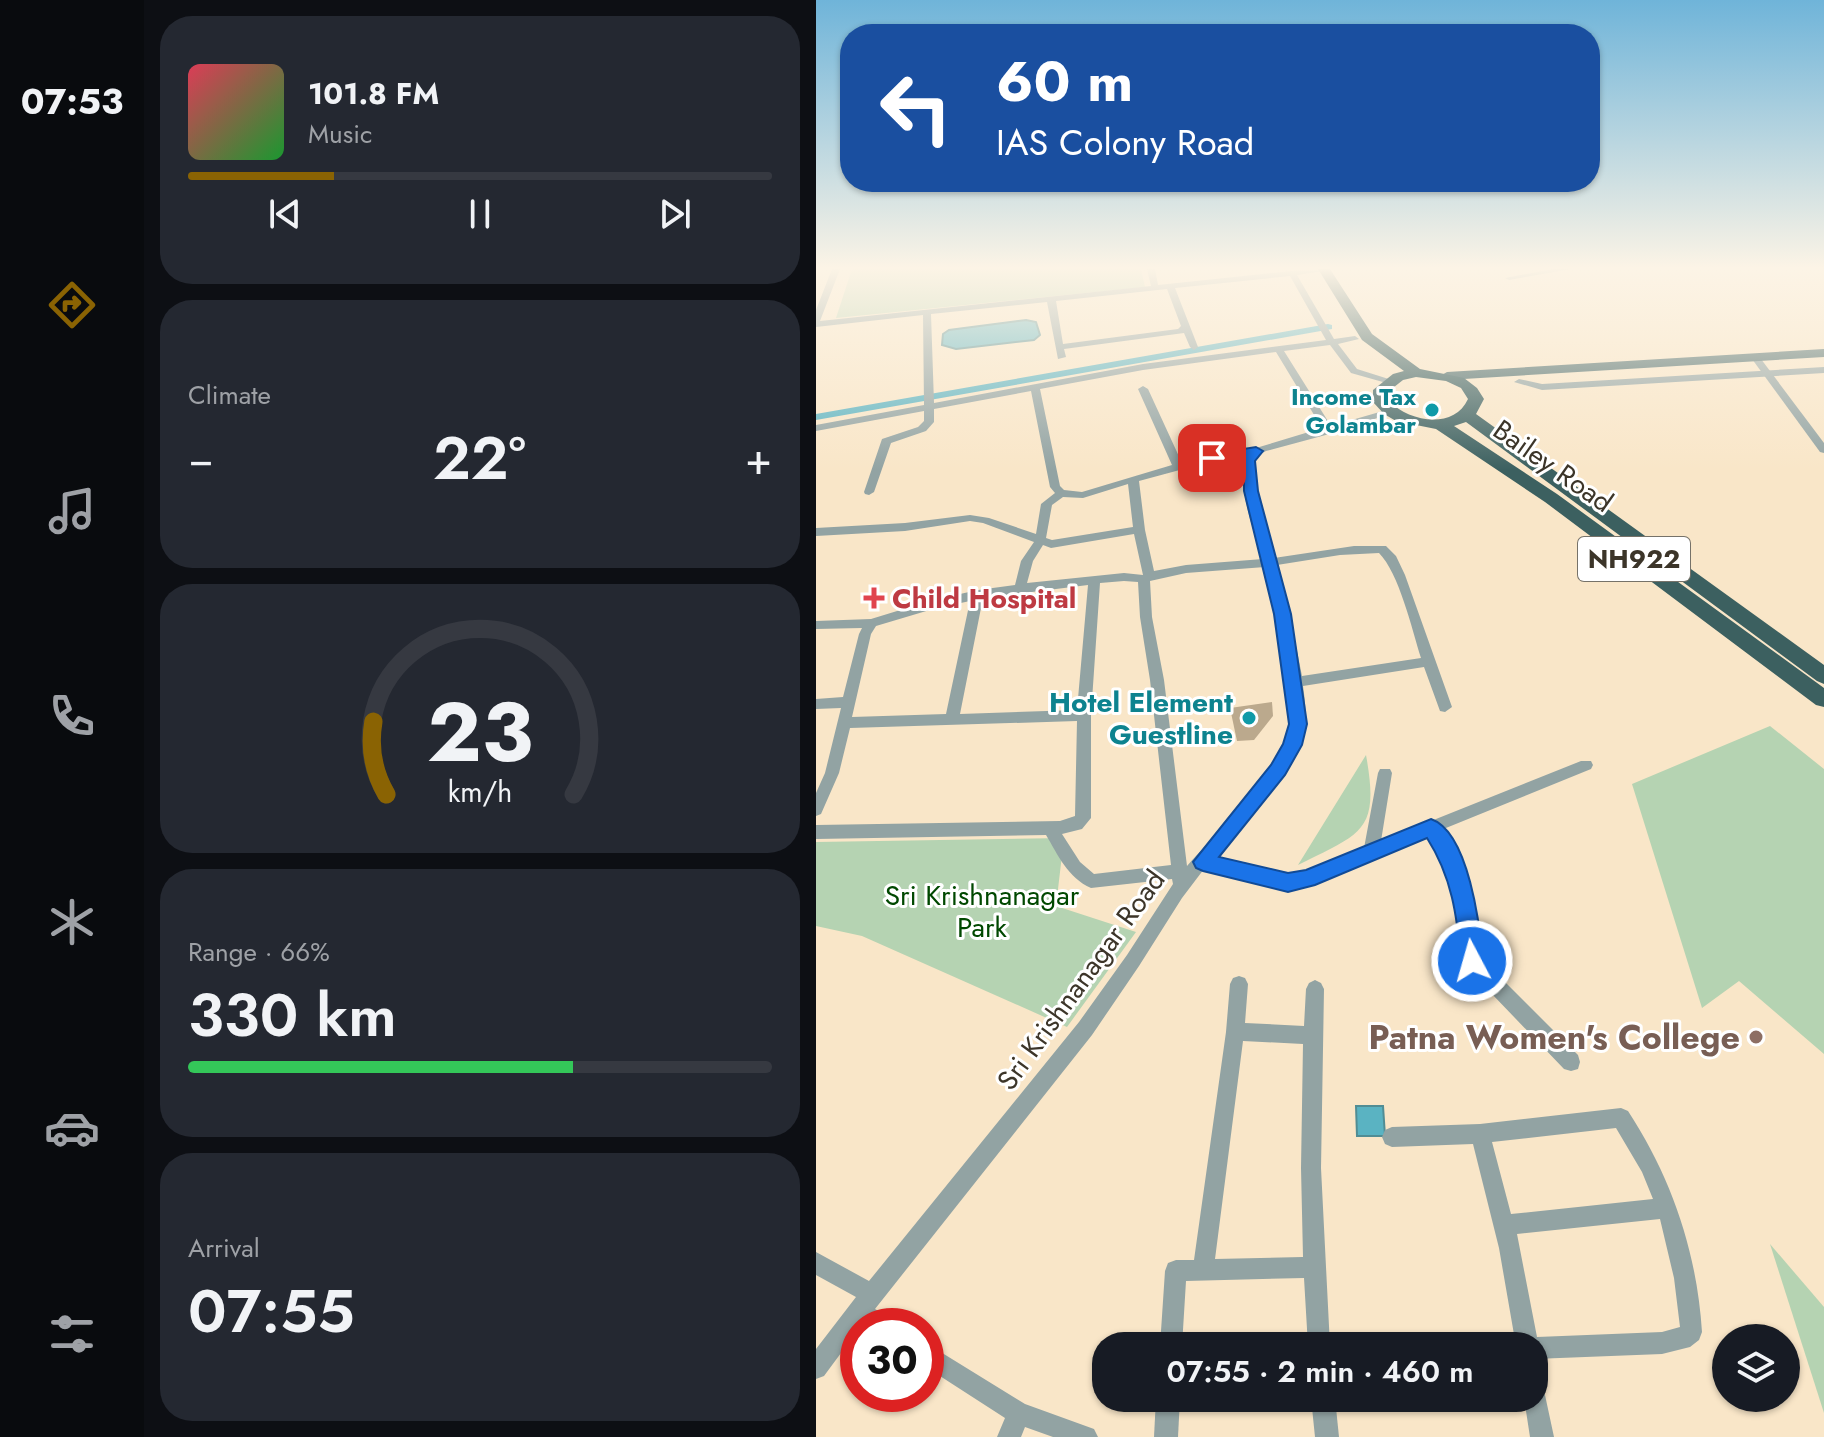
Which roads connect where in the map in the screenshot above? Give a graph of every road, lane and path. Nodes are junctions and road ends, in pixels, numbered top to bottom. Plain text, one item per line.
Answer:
1 (928, 336) edge
2 (1057, 336) edge
3 (1154, 336) edge
4 (1190, 336) edge
5 (1328, 336) edge
6 (1353, 336) edge
7 (1366, 336) edge
8 (1355, 339) junction
9 (1330, 340) junction
10 (1194, 347) dead end
11 (1278, 348) junction
12 (1824, 353) edge
13 (1824, 362) edge
14 (1761, 365) junction
15 (1824, 370) edge
16 (1416, 373) junction
17 (1447, 376) junction
18 (1390, 381) junction
19 (1035, 386) junction
20 (1470, 388) junction
21 (1143, 389) dead end
22 (930, 399) junction
23 (1390, 412) junction
24 (1467, 415) junction
25 (1440, 424) junction
26 (816, 428) edge
27 (1329, 431) junction
28 (1824, 450) edge
29 (1256, 451) junction
30 (1178, 466) junction
31 (1133, 479) junction
32 (869, 492) dead end
33 (1061, 493) junction
34 (1139, 530) junction
35 (816, 532) edge
36 (1040, 541) junction
37 (1270, 563) junction
38 (1147, 577) junction
39 (1094, 580) junction
40 (1020, 588) junction
41 (978, 594) junction
42 (872, 623) junction
43 (816, 625) edge
44 (1430, 661) junction
45 (1824, 676) edge
46 (1294, 682) junction
47 (1824, 699) edge
48 (849, 702) junction
49 (816, 704) edge
50 (1445, 707) dead end
51 (1084, 715) junction
52 (952, 719) junction
53 (844, 723) junction
54 (1586, 765) dead end
55 (1385, 773) dead end
56 (816, 810) edge
57 (1050, 828) junction
58 (1431, 828) junction
59 (816, 832) edge
60 (1371, 852) junction
61 (1203, 862) junction
62 (1180, 878) junction
63 (1239, 984) dead end
64 (1315, 989) dead end
65 (1235, 1032) junction
66 (1312, 1035) junction
67 (1571, 1062) dead end
68 (1480, 1134) junction
69 (1392, 1137) dead end
70 (1666, 1208) junction
71 (1504, 1225) junction
72 (816, 1263) edge
73 (1313, 1267) junction
74 (1203, 1270) junction
75 (864, 1303) junction
76 (868, 1308) edge
77 (1172, 1332) edge
78 (1318, 1332) edge
79 (1524, 1332) edge
80 (1548, 1347) edge
81 (944, 1365) edge
82 (816, 1368) edge
83 (1167, 1412) edge
84 (1324, 1412) edge
85 (1538, 1412) edge
86 (1019, 1413) junction
87 (1009, 1437) edge
88 (1086, 1437) edge
89 (1166, 1437) edge
90 (1327, 1437) edge
91 (1542, 1437) edge

1 - 22 street
2 - 3 street
4 - 10 street
5 - 9 street
6 - 8 highway
7 - 16 highway
8 - 9 street
8 - 18 highway
9 - 11 street
9 - 18 street
11 - 19 street
11 - 27 street
12 - 14 main road
13 - 14 main road
14 - 15 street
14 - 17 main road
14 - 20 main road
14 - 28 street
16 - 17 highway
16 - 18 highway
17 - 20 highway
18 - 23 highway
19 - 22 street
19 - 33 street
20 - 24 highway, Bailey Road
21 - 30 street
22 - 26 street
22 - 32 street
23 - 25 highway, Bailey Road / NH922
23 - 27 street
24 - 25 highway, Bailey Road / NH922
24 - 45 highway, NH922
25 - 47 highway, Bailey Road / NH922
27 - 29 street
29 - 30 street
29 - 37 street, Sri Krishnanagar Road
30 - 31 street
31 - 33 street
31 - 34 street
33 - 36 street
34 - 36 street
34 - 38 street
35 - 36 street
36 - 40 street
37 - 38 street
37 - 44 street
37 - 46 street, Sri Krishnanagar Road
38 - 39 street
38 - 62 street
39 - 40 street
39 - 51 street
40 - 41 street
41 - 42 street
41 - 52 street
42 - 43 street
42 - 48 street
44 - 46 street
44 - 50 street
46 - 61 street, Sri Krishnanagar Road
48 - 49 street
48 - 53 street
51 - 52 street
51 - 57 street
52 - 53 street
53 - 56 street
54 - 58 street
55 - 60 street
57 - 59 street
57 - 62 street
58 - 60 street
58 - 67 street
60 - 61 street
61 - 62 street, Sri Krishnanagar Road
62 - 75 street, Sri Krishnanagar Road
63 - 65 street
64 - 66 street
65 - 66 street
65 - 74 street
66 - 73 street
68 - 69 street
68 - 70 street
68 - 71 street
70 - 71 street
70 - 80 street
71 - 79 street
72 - 75 street
73 - 74 street
73 - 78 street
74 - 77 street
75 - 76 street
75 - 82 street, Sri Krishnanagar Road
81 - 86 street
83 - 89 street
84 - 90 street
85 - 91 street
86 - 87 street
86 - 88 street

